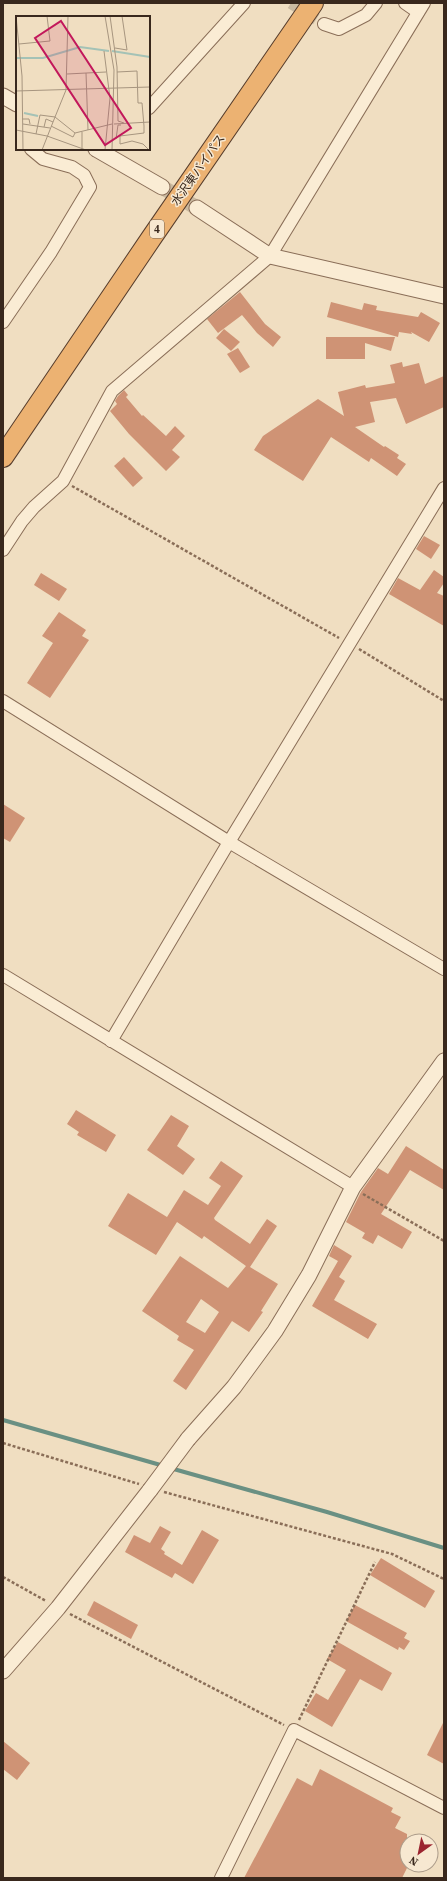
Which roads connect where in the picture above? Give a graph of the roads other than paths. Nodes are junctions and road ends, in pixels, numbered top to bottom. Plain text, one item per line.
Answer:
1 (244, 3) edge
2 (313, 3) edge
3 (376, 3) edge
4 (405, 3) edge
5 (421, 7) edge
6 (324, 24) tunnel mouth
7 (3, 96) edge
8 (16, 103) edge
9 (150, 107) edge
10 (32, 150) edge
11 (98, 150) edge
12 (162, 188) tunnel mouth
13 (197, 208) tunnel mouth
14 (270, 256) junction
15 (444, 296) edge
16 (3, 322) edge
17 (3, 457) edge
18 (444, 488) edge
19 (3, 550) edge
20 (3, 701) edge
21 (229, 842) junction
22 (444, 969) edge
23 (3, 975) edge
24 (111, 1040) junction
25 (444, 1061) edge
26 (352, 1187) junction
27 (3, 1671) edge
28 (444, 1808) edge
29 (221, 1878) edge

1 - 9 street
2 - 17 highway, 水沢東バイパス / 4
3 - 6 street
4 - 5 street
5 - 14 street
7 - 8 street
10 - 16 street
11 - 12 street
13 - 14 street
14 - 15 street
14 - 19 street
18 - 21 street
20 - 21 street
21 - 22 street
21 - 24 street
23 - 24 street
24 - 26 street
25 - 26 street
26 - 27 street, bridge
28 - 29 street

